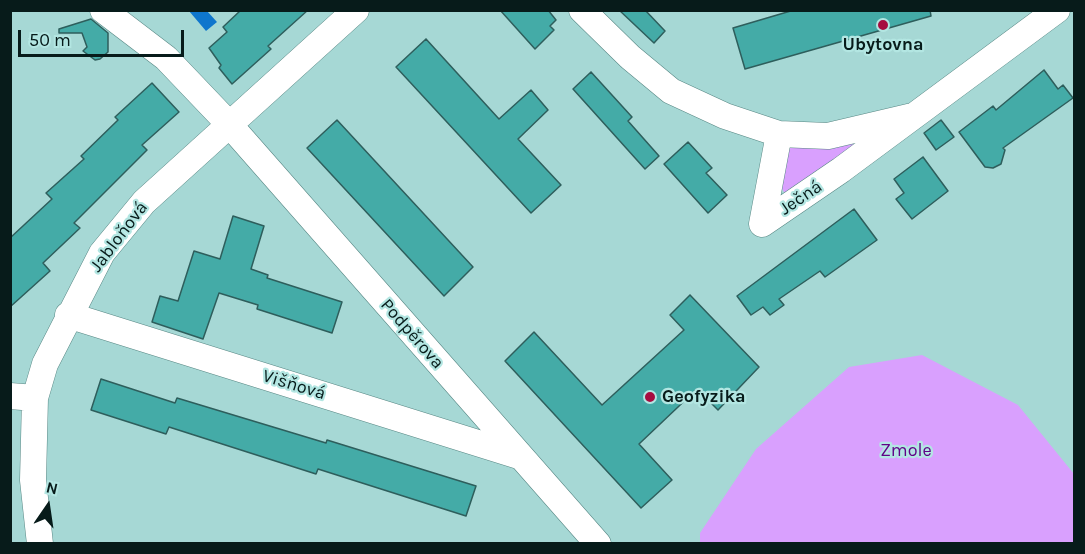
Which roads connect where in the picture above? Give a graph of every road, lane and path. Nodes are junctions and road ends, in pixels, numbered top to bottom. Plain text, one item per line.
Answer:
1 (103, 10) edge
2 (356, 10) edge
3 (582, 10) edge
4 (1057, 10) edge
5 (913, 116) junction
6 (228, 123) junction
7 (779, 134) junction
8 (68, 315) junction
9 (23, 397) edge
10 (519, 456) junction
11 (40, 543) edge
12 (598, 543) edge

1 - 6 street, Podpěrova
2 - 6 street, Jabloňová
3 - 7 street, Ječná
4 - 5 street, Ječná
5 - 7 street, Ječná
5 - 7 street, Ječná
6 - 8 street, Jabloňová
6 - 10 street, Podpěrova
8 - 9 street, Jabloňová
8 - 10 street, Višňová
9 - 11 street, Jabloňová
10 - 12 street, Podpěrova

